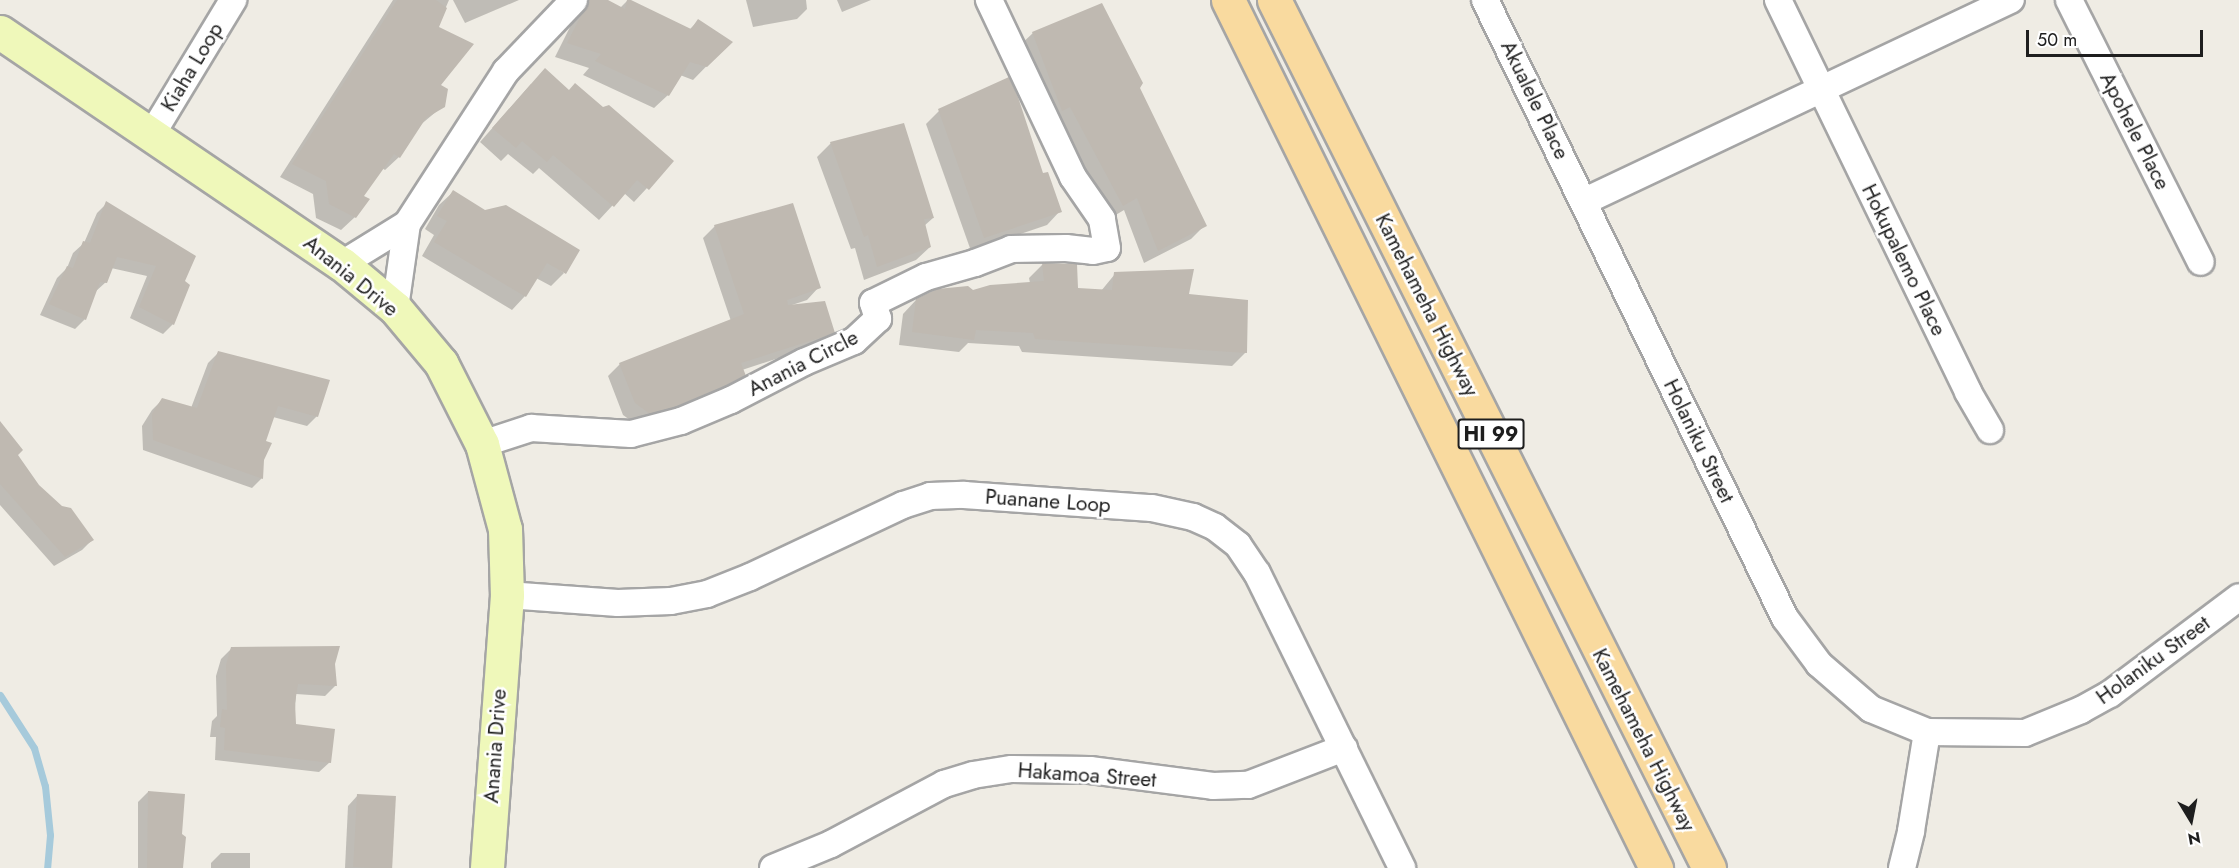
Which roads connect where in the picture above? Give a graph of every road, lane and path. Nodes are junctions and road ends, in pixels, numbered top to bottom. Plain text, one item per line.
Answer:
1 (233, 0) edge
2 (574, 0) edge
3 (989, 0) edge
4 (1228, 0) edge
5 (1274, 0) edge
6 (1485, 0) edge
7 (1778, 0) edge
8 (2011, 0) edge
9 (2069, 0) edge
10 (0, 32) edge
11 (1820, 89) junction
12 (152, 134) junction
13 (1585, 201) junction
14 (407, 224) junction
15 (2201, 262) dead end
16 (342, 264) junction
17 (395, 308) junction
18 (1990, 430) dead end
19 (482, 444) junction
20 (507, 595) junction
21 (2239, 597) edge
22 (1927, 732) junction
23 (1344, 748) junction
24 (487, 868) edge
25 (772, 868) edge
26 (1402, 868) edge
27 (1656, 868) edge
28 (1709, 868) edge
29 (1902, 868) edge

1 - 12 street, Kiaha Loop
2 - 14 street
3 - 19 street, Anania Circle
4 - 27 main road, Kamehameha Highway / HI 99
5 - 28 main road, Kamehameha Highway / HI 99
6 - 13 street, Akualele Place
7 - 11 street, Hokupalemo Place
8 - 11 street
9 - 15 street, Apohele Place
10 - 12 street, Anania Drive
11 - 13 street
11 - 18 street, Hokupalemo Place
12 - 16 street, Anania Drive
13 - 22 street, Holaniku Street
14 - 16 street
14 - 17 street
16 - 17 street, Anania Drive
17 - 19 street, Anania Drive
19 - 20 street, Anania Drive
20 - 23 street, Puanane Loop
20 - 24 street, Anania Drive
21 - 22 street, Holaniku Street
22 - 29 street
23 - 25 street, Hakamoa Street
23 - 26 street, Puanane Loop

